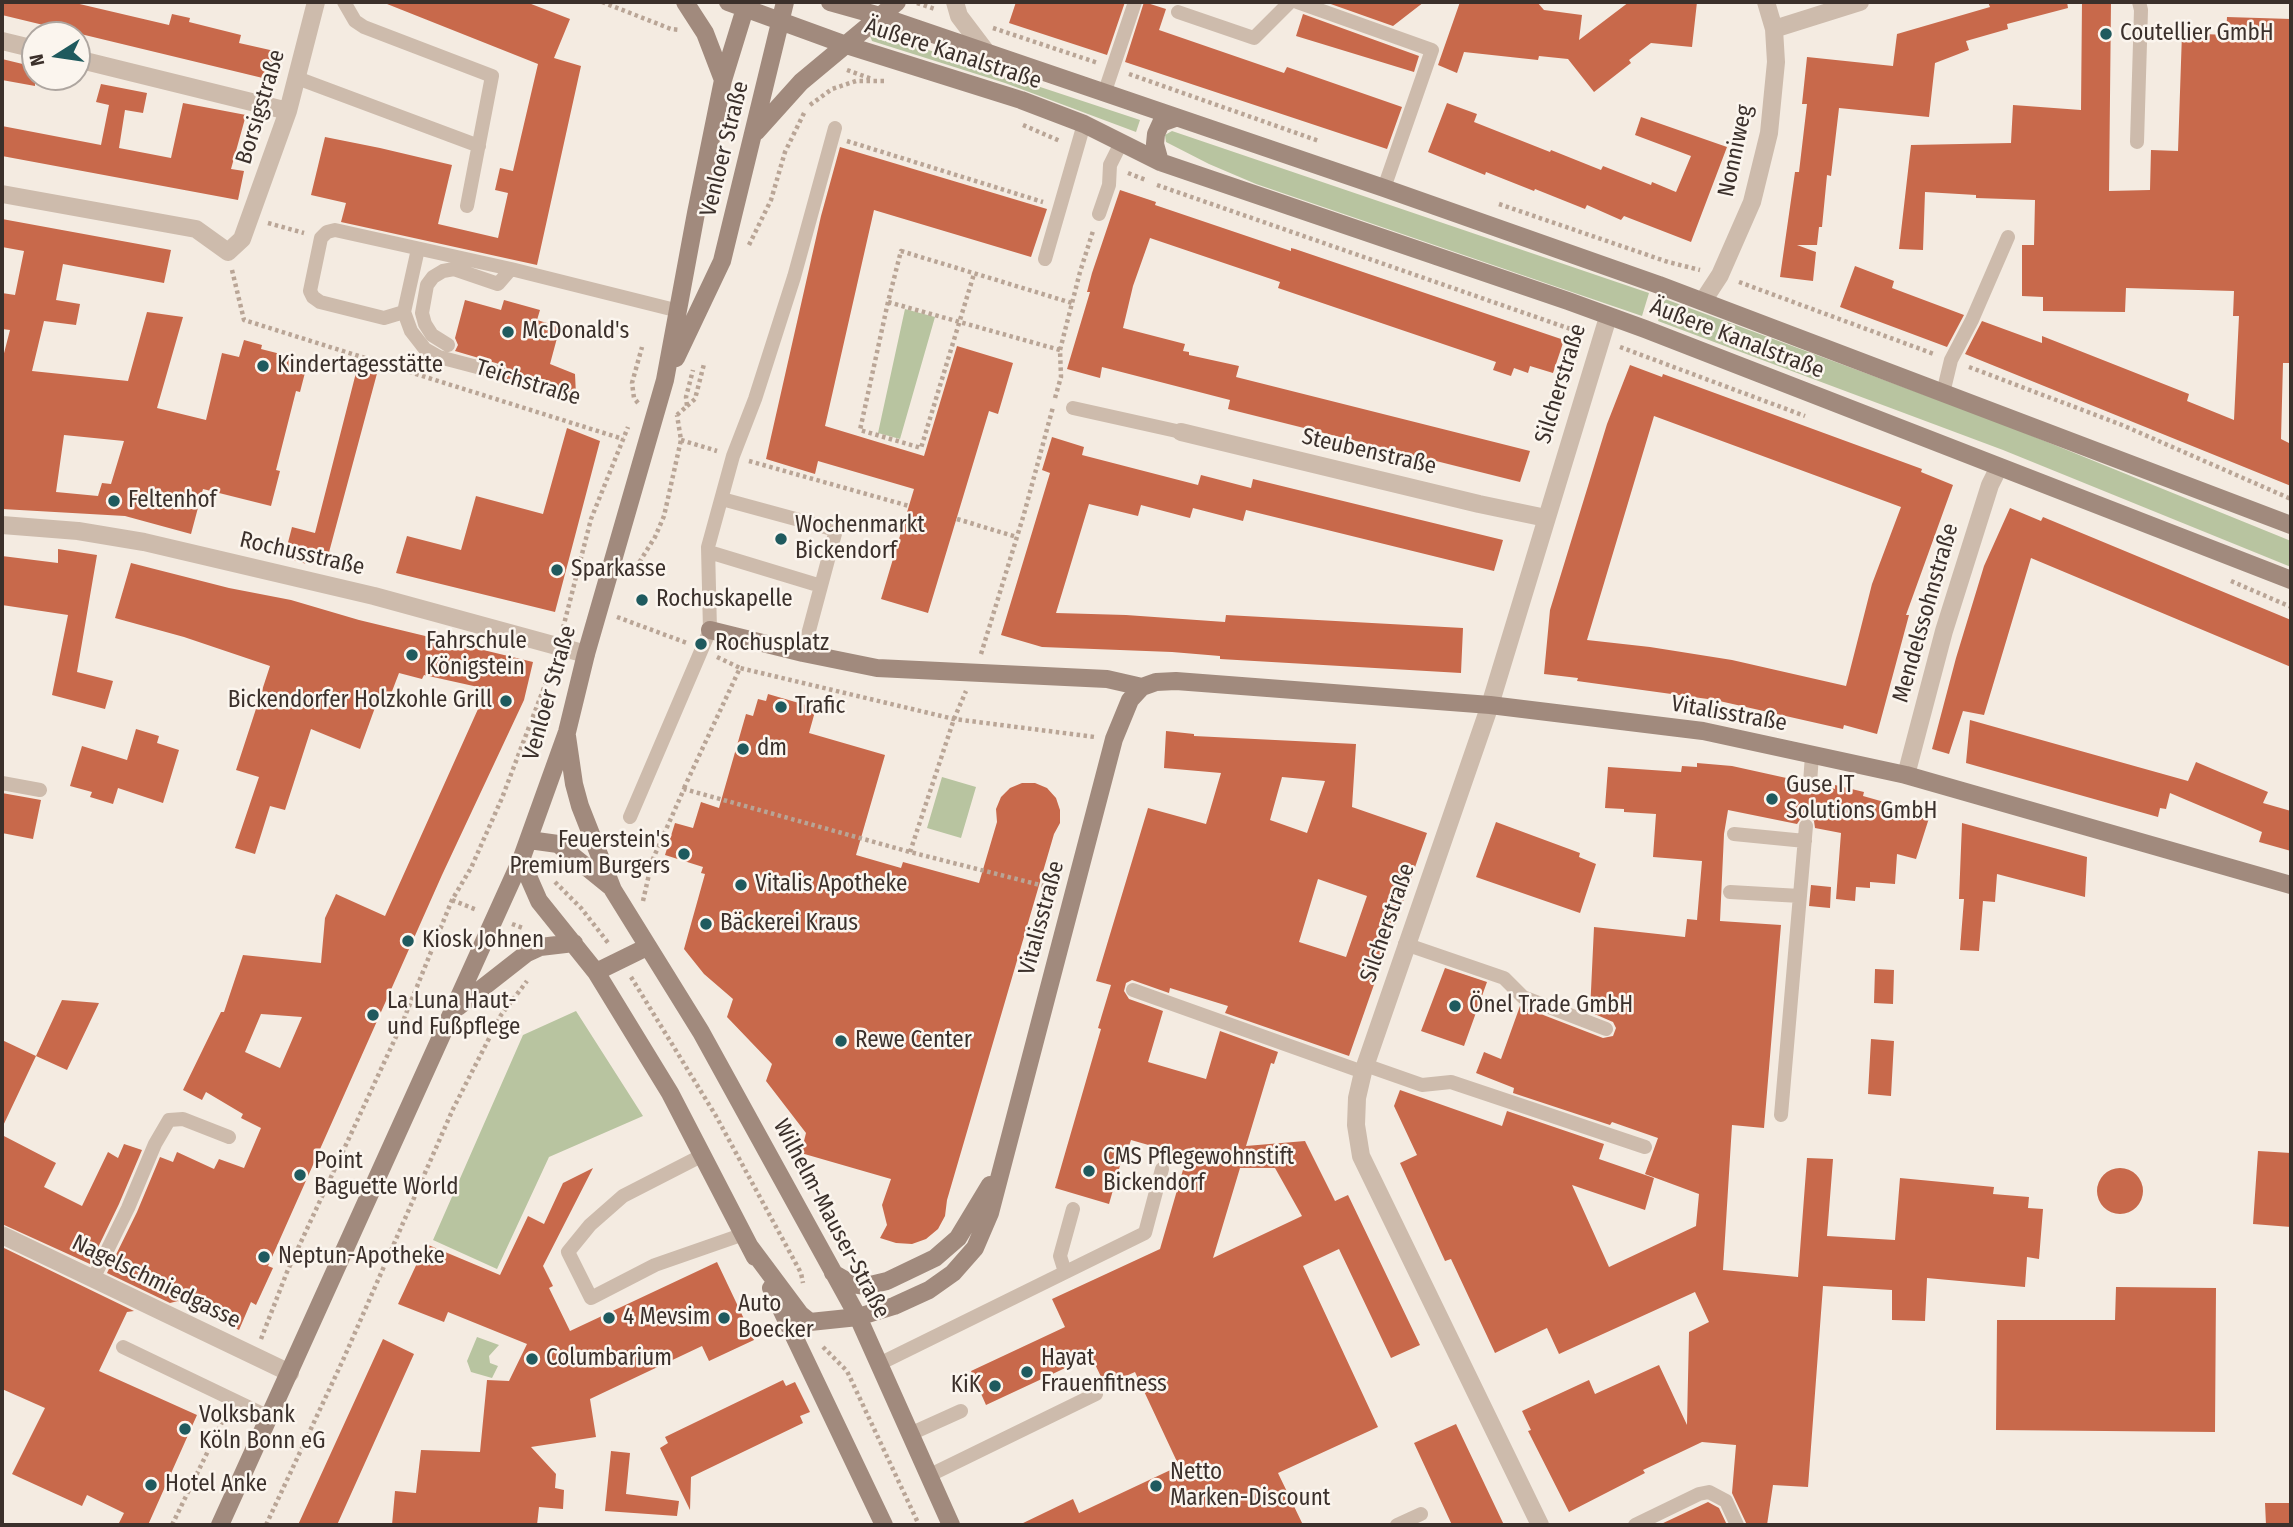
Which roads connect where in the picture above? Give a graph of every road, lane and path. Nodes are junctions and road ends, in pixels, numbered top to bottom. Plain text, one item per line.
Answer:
1 (316, 2) edge
2 (344, 2) edge
3 (685, 2) edge
4 (785, 2) edge
5 (897, 2) edge
6 (955, 2) edge
7 (1135, 2) edge
8 (1290, 2) edge
9 (1297, 2) edge
10 (1766, 2) edge
11 (1860, 2) edge
12 (2139, 2) edge
13 (841, 3) edge
14 (740, 4) edge
15 (1178, 12) dead end
16 (880, 16) junction
17 (781, 21) junction
18 (1774, 29) junction
19 (2, 41) edge
20 (846, 45) junction
21 (21, 46) edge
22 (987, 53) junction
23 (91, 62) edge
24 (297, 78) junction
25 (723, 80) junction
26 (895, 80) dead end
27 (1104, 94) junction
28 (288, 111) junction
29 (1175, 118) junction
30 (1016, 123) dead end
31 (1084, 124) junction
32 (834, 132) joint
33 (754, 134) junction
34 (2137, 142) dead end
35 (1121, 143) junction
36 (479, 146) junction
37 (1077, 148) junction
38 (1160, 162) junction
39 (1110, 166) junction
40 (1384, 188) junction
41 (2, 194) edge
42 (467, 206) dead end
43 (1060, 207) junction
44 (1099, 214) joint
45 (249, 221) junction
46 (2008, 237) dead end
47 (321, 238) junction
48 (418, 249) junction
49 (228, 252) junction
50 (745, 253) dead end
51 (1045, 259) dead end
52 (511, 269) junction
53 (975, 274) junction
54 (1703, 301) junction
55 (888, 302) junction
56 (1072, 303) junction
57 (679, 311) junction
58 (404, 312) junction
59 (1608, 317) junction
60 (959, 322) junction
61 (1600, 340) junction
62 (448, 345) dead end
63 (642, 347) dead end
64 (1060, 350) junction
65 (695, 362) dead end
66 (704, 365) dead end
67 (500, 373) dead end
68 (665, 380) junction
69 (645, 393) dead end
70 (1943, 393) junction
71 (678, 404) dead end
72 (687, 406) junction
73 (1073, 408) dead end
74 (677, 415) junction
75 (634, 416) dead end
76 (1811, 418) dead end
77 (1181, 432) joint
78 (623, 439) junction
79 (681, 440) junction
80 (733, 456) junction
81 (1999, 467) junction
82 (722, 499) junction
83 (909, 506) dead end
84 (657, 514) dead end
85 (664, 516) junction
86 (1546, 518) junction
87 (957, 520) dead end
88 (2, 525) edge
89 (2291, 525) edge
90 (1017, 537) junction
91 (709, 552) junction
92 (2228, 580) dead end
93 (2291, 580) edge
94 (628, 585) dead end
95 (821, 586) junction
96 (620, 607) dead end
97 (2291, 607) edge
98 (710, 630) junction
99 (988, 630) dead end
100 (558, 646) junction
101 (702, 649) junction
102 (803, 653) junction
103 (586, 654) junction
104 (740, 668) junction
105 (1142, 687) junction
106 (1490, 705) junction
107 (954, 719) junction
108 (567, 732) junction
109 (1114, 739) junction
110 (1812, 755) junction
111 (1906, 775) junction
112 (2, 783) edge
113 (1810, 783) dead end
114 (684, 789) junction
115 (40, 790) dead end
116 (630, 817) dead end
117 (1806, 826) dead end
118 (1734, 834) dead end
119 (529, 840) junction
120 (1805, 841) junction
121 (910, 852) junction
122 (521, 860) junction
123 (2291, 886) edge
124 (613, 890) junction
125 (1730, 892) dead end
126 (1074, 893) junction
127 (1800, 896) junction
128 (539, 901) junction
129 (637, 929) junction
130 (574, 943) junction
131 (1405, 944) junction
132 (647, 947) junction
133 (527, 953) junction
134 (621, 960) junction
135 (596, 972) junction
136 (1133, 990) dead end
137 (454, 1011) junction
138 (1606, 1029) dead end
139 (1364, 1068) junction
140 (1781, 1115) dead end
141 (229, 1137) dead end
142 (1645, 1147) dead end
143 (703, 1155) junction
144 (1000, 1167) junction
145 (1161, 1169) dead end
146 (1073, 1209) dead end
147 (2, 1235) edge
148 (747, 1241) junction
149 (1065, 1272) junction
150 (833, 1273) junction
151 (93, 1279) junction
152 (803, 1286) dead end
153 (858, 1317) junction
154 (810, 1321) junction
155 (123, 1347) dead end
156 (254, 1356) junction
157 (879, 1364) junction
158 (290, 1373) junction
159 (1096, 1394) dead end
160 (232, 1399) junction
161 (961, 1411) dead end
162 (270, 1417) junction
163 (910, 1434) junction
164 (928, 1476) junction
165 (1421, 1514) dead end
166 (172, 1525) edge
167 (220, 1525) edge
168 (266, 1525) edge
169 (884, 1525) edge
170 (919, 1525) edge
171 (951, 1525) edge
172 (1397, 1525) edge
173 (1540, 1525) edge
174 (1635, 1525) edge
175 (1737, 1525) edge

1 - 24 street, Borsigstraße
2 - 36 lane
3 - 25 main road
4 - 17 main road, Venloer Straße
5 - 16 main road
6 - 22 street, Äußere Kanalstraße
7 - 27 lane
8 - 15 lane
9 - 40 lane
10 - 18 street, Nonniweg
11 - 18 street
12 - 34 lane
13 - 16 main road, Äußere Kanalstraße
14 - 17 main road, Äußere Kanalstraße
14 - 25 main road, Venloer Straße
16 - 20 main road
16 - 22 main road, Äußere Kanalstraße
17 - 20 main road, Äußere Kanalstraße
17 - 33 main road, Venloer Straße
18 - 54 street, Nonniweg
19 - 21 street
20 - 31 main road, Äußere Kanalstraße
20 - 33 main road
22 - 27 main road, Äußere Kanalstraße
23 - 28 street
24 - 28 street, Borsigstraße
24 - 36 lane
25 - 57 main road, Venloer Straße
26 - 50 path
27 - 29 main road, Äußere Kanalstraße
28 - 45 street, Borsigstraße
29 - 38 main road
29 - 40 main road, Äußere Kanalstraße
30 - 37 path
31 - 35 main road, Äußere Kanalstraße
31 - 37 lane
32 - 43 path
32 - 80 lane
33 - 68 main road, Venloer Straße
35 - 38 main road, Äußere Kanalstraße
35 - 39 lane
36 - 42 lane
37 - 43 lane
38 - 59 main road, Äußere Kanalstraße
39 - 44 lane
39 - 61 path
40 - 54 main road, Äußere Kanalstraße
41 - 49 street
43 - 51 lane
44 - 56 path
45 - 47 path
45 - 49 street
46 - 70 lane
47 - 48 lane
47 - 58 lane
48 - 52 lane
48 - 58 lane
49 - 78 path, Teichstraße
52 - 57 lane
52 - 62 lane
53 - 55 path
53 - 56 path
53 - 60 path
54 - 70 main road, Äußere Kanalstraße
55 - 60 path
55 - 60 path
56 - 64 path
57 - 68 main road, Venloer Straße
58 - 67 lane
59 - 61 street, Silcherstraße
59 - 81 main road, Äußere Kanalstraße
60 - 64 path
61 - 76 path
61 - 86 street, Silcherstraße
63 - 69 path
64 - 90 path
65 - 72 path
66 - 72 path
68 - 103 main road, Venloer Straße
70 - 89 main road, Äußere Kanalstraße
71 - 74 path
72 - 74 path
73 - 77 lane
74 - 79 path
75 - 78 path
77 - 86 street, Steubenstraße
78 - 100 path
79 - 80 path
79 - 85 path
80 - 82 lane
80 - 83 path
81 - 93 main road, Äußere Kanalstraße
81 - 111 street, Mendelssohnstraße
82 - 91 lane
82 - 95 lane
84 - 85 path
85 - 94 path
86 - 106 street, Silcherstraße
87 - 90 path
88 - 100 street, Rochusstraße
90 - 99 path
91 - 95 lane
91 - 98 lane
92 - 97 path
95 - 102 lane
96 - 101 path
98 - 101 lane
98 - 102 main road, Vitalisstraße
100 - 103 street, Rochusstraße
100 - 156 path
101 - 104 path
101 - 116 lane
102 - 105 main road, Vitalisstraße
103 - 108 main road, Venloer Straße
104 - 107 path
104 - 114 path
105 - 106 main road, Vitalisstraße
105 - 109 main road, Vitalisstraße
106 - 110 main road, Vitalisstraße
106 - 131 street, Silcherstraße
107 - 109 path
107 - 121 path
108 - 119 main road, Venloer Straße
108 - 124 main road, Wilhelm-Mauser-Straße
109 - 126 main road, Vitalisstraße
110 - 111 main road, Vitalisstraße
110 - 113 lane
111 - 123 main road, Vitalisstraße
112 - 115 lane
114 - 121 path
114 - 129 path
117 - 120 lane
118 - 120 lane
119 - 122 main road, Venloer Straße
119 - 124 main road, Wilhelm-Mauser-Straße
120 - 127 lane
121 - 126 path
122 - 128 main road
122 - 137 main road, Venloer Straße
124 - 129 main road, Wilhelm-Mauser-Straße
125 - 127 lane
126 - 144 main road, Vitalisstraße
127 - 140 lane
128 - 130 main road
128 - 133 path
128 - 134 path
129 - 132 main road, Wilhelm-Mauser-Straße
130 - 133 main road, Venloer Straße
130 - 135 main road
131 - 138 lane
131 - 139 street, Silcherstraße
132 - 134 main road
132 - 150 main road, Wilhelm-Mauser-Straße
133 - 137 main road, Venloer Straße
133 - 168 path
134 - 135 main road
134 - 152 path
135 - 143 main road
136 - 139 lane
137 - 158 main road, Venloer Straße
139 - 142 lane
139 - 173 street, Silcherstraße
141 - 151 lane
143 - 148 main road
143 - 148 lane
144 - 150 main road, Vitalisstraße
144 - 153 main road, Vitalisstraße
145 - 149 lane
146 - 149 lane
147 - 151 street, Nagelschmiedgasse
148 - 154 main road
148 - 169 main road
149 - 157 lane
150 - 153 main road, Wilhelm-Mauser-Straße
151 - 156 street, Nagelschmiedgasse
153 - 154 main road, Vitalisstraße
153 - 157 main road, Wilhelm-Mauser-Straße
154 - 170 path
155 - 160 lane
156 - 158 street, Nagelschmiedgasse
157 - 163 main road, Wilhelm-Mauser-Straße
158 - 162 main road, Venloer Straße
159 - 164 lane
160 - 162 lane
160 - 166 path
161 - 163 lane
162 - 167 main road, Venloer Straße
163 - 164 main road, Wilhelm-Mauser-Straße
164 - 171 main road, Wilhelm-Mauser-Straße
165 - 172 lane
174 - 175 lane

